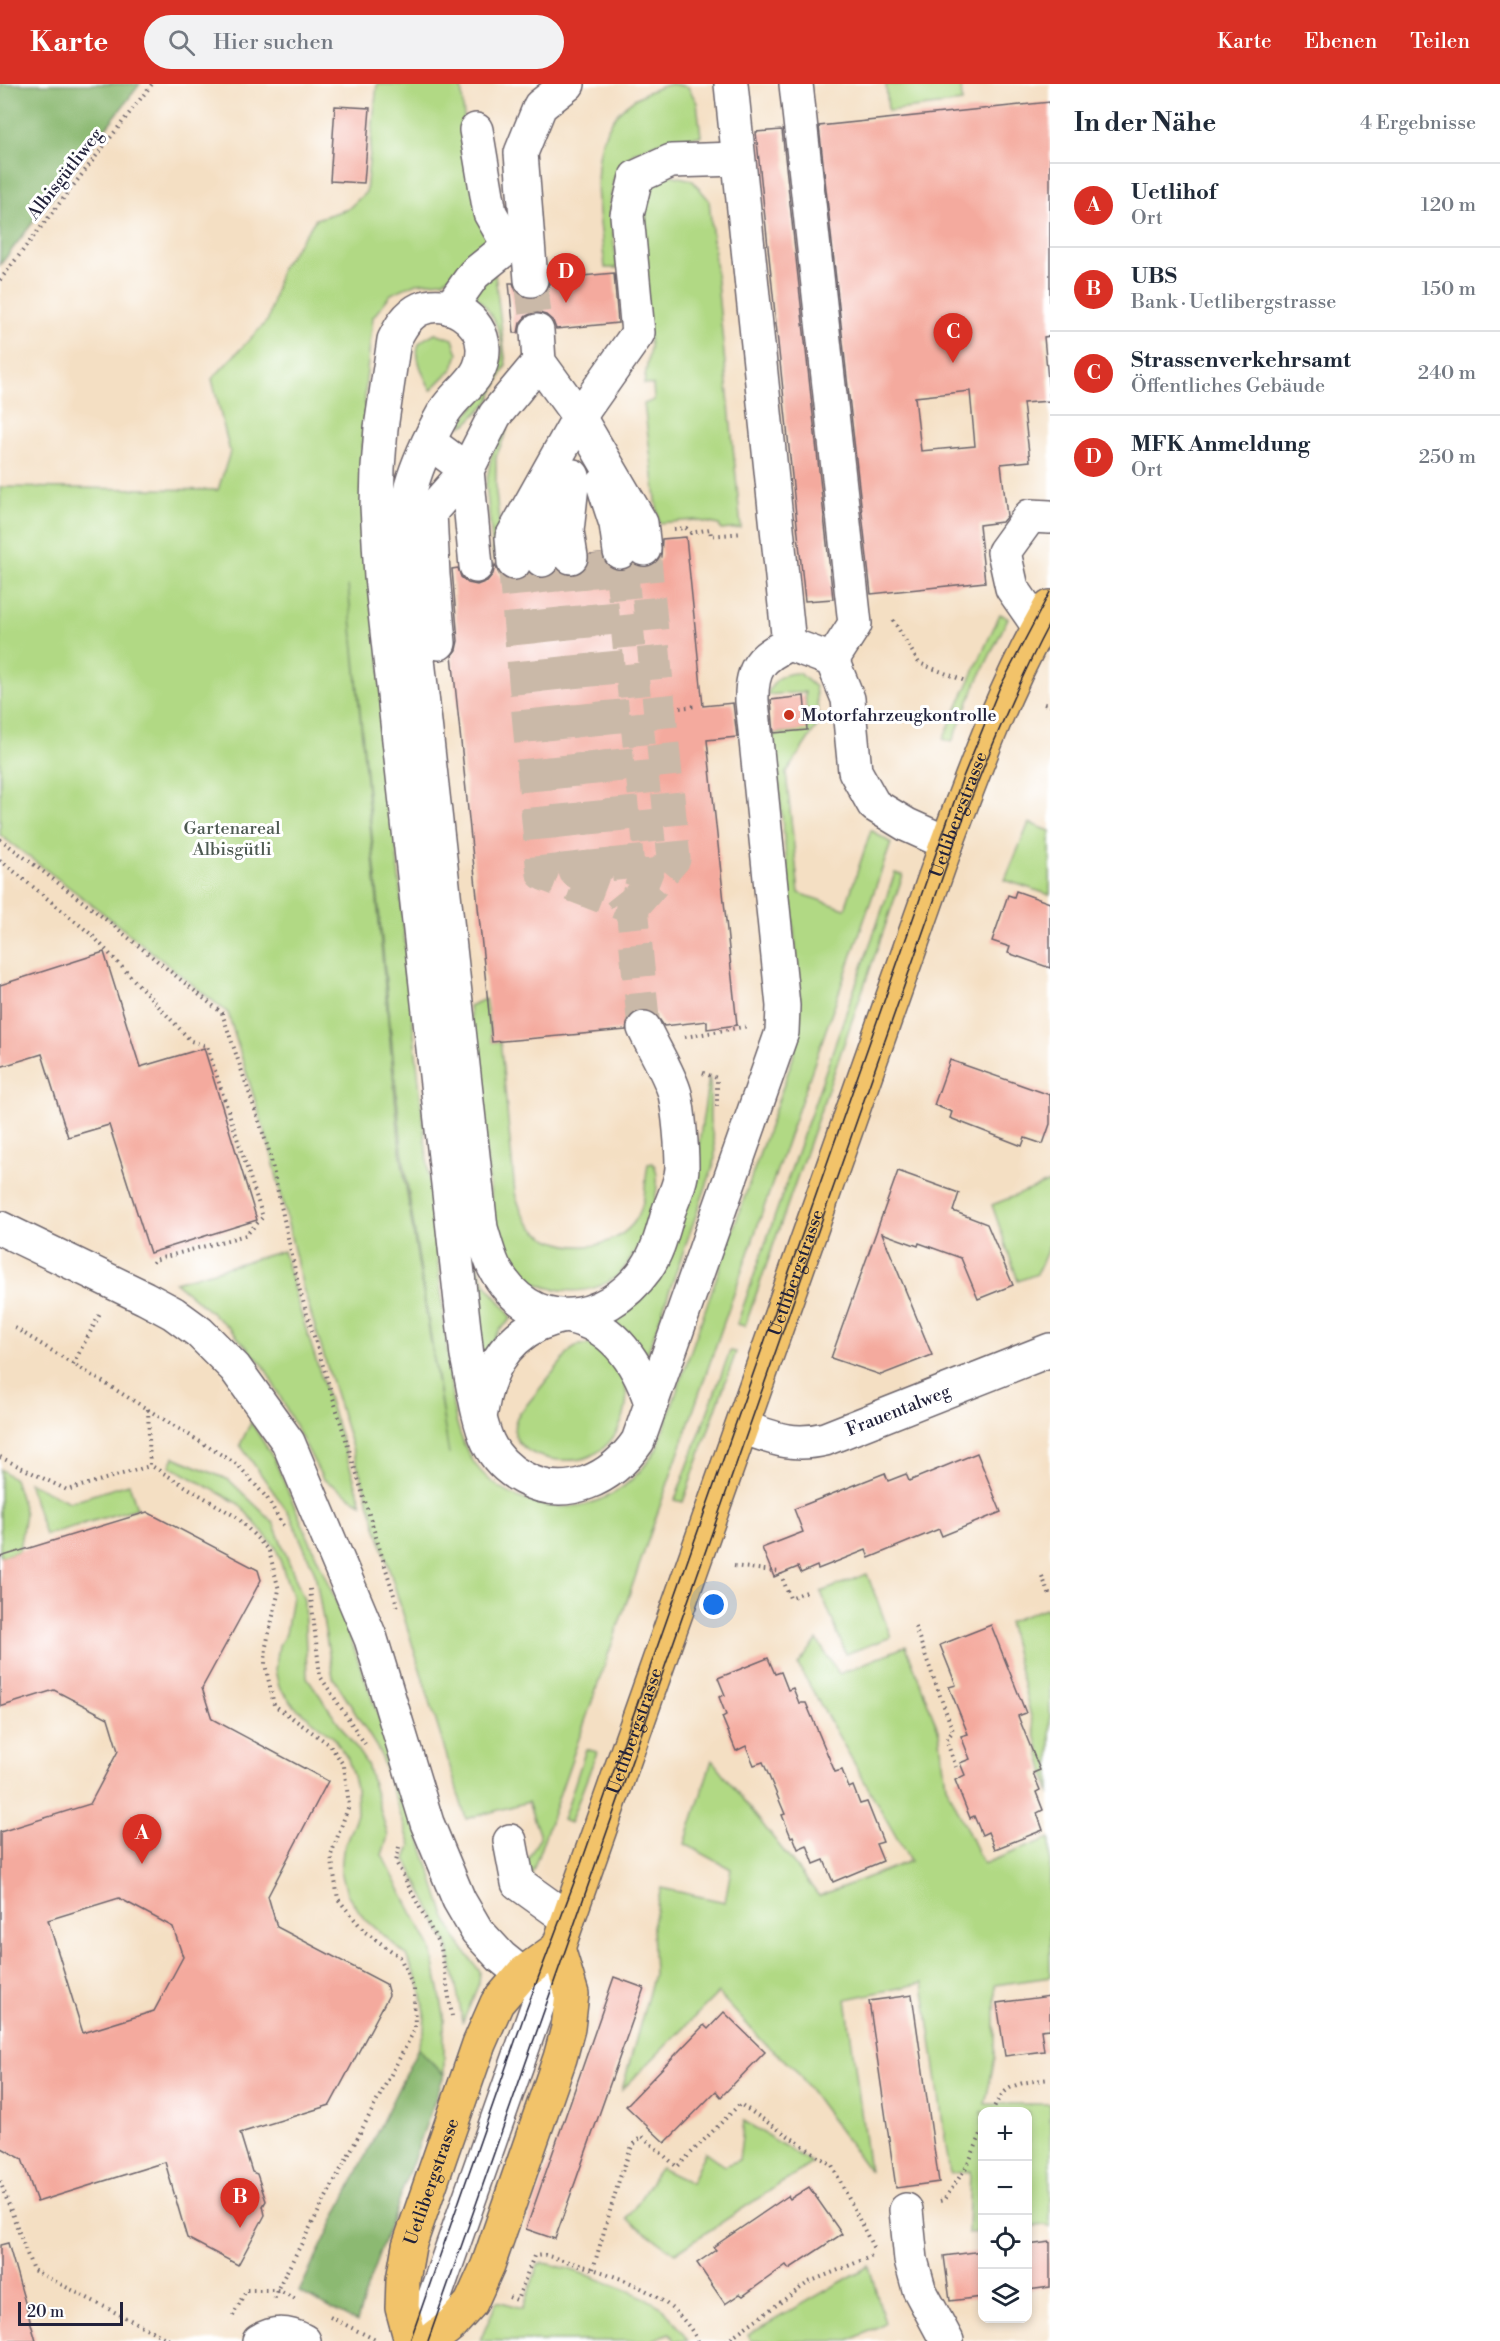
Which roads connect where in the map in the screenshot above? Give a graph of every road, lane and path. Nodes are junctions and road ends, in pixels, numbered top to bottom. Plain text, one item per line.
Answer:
1 (152, 84) edge
2 (568, 84) edge
3 (731, 84) edge
4 (796, 84) edge
5 (476, 130) dead end
6 (738, 159) junction
7 (518, 238) junction
8 (0, 280) edge
9 (531, 280) tunnel mouth
10 (450, 308) junction
11 (579, 417) junction
12 (429, 442) junction
13 (467, 470) junction
14 (1050, 517) edge
15 (777, 530) junction
16 (590, 551) junction
17 (476, 566) dead end
18 (1045, 617) edge
19 (893, 620) dead end
20 (789, 644) junction
21 (832, 660) junction
22 (965, 681) dead end
23 (1044, 704) dead end
24 (695, 706) dead end
25 (1050, 706) edge
26 (680, 708) dead end
27 (0, 839) edge
28 (947, 843) junction
29 (0, 860) edge
30 (455, 989) junction
31 (782, 1021) junction
32 (648, 1036) joint
33 (0, 1228) edge
34 (116, 1285) junction
35 (568, 1316) junction
36 (15, 1328) dead end
37 (1050, 1350) edge
38 (73, 1364) junction
39 (651, 1404) junction
40 (148, 1409) junction
41 (480, 1414) junction
42 (742, 1427) junction
43 (0, 1457) edge
44 (150, 1465) junction
45 (287, 1533) dead end
46 (734, 1566) dead end
47 (1042, 1576) dead end
48 (310, 1584) dead end
49 (809, 1591) dead end
50 (1050, 1596) edge
51 (401, 1616) dead end
52 (915, 1627) dead end
53 (367, 1748) dead end
54 (956, 1767) dead end
55 (400, 1840) dead end
56 (510, 1841) dead end
57 (563, 1934) junction
58 (522, 1974) junction
59 (454, 2027) dead end
60 (1050, 2079) edge
61 (995, 2107) edge
62 (978, 2141) edge
63 (0, 2181) edge
64 (906, 2210) joint
65 (535, 2244) dead end
66 (537, 2255) junction
67 (594, 2269) junction
68 (517, 2300) dead end
69 (260, 2340) edge
70 (171, 2341) edge
71 (304, 2341) edge
72 (411, 2341) edge
73 (419, 2341) edge
74 (431, 2341) edge
75 (698, 2341) edge
76 (726, 2341) edge
77 (947, 2341) edge

1 - 8 path, Albisgütliweg
2 - 7 street
3 - 6 street
4 - 21 street
5 - 7 street
6 - 11 street
6 - 15 street
7 - 9 street
7 - 10 street
10 - 12 street
10 - 41 street
11 - 13 street
11 - 16 street
11 - 16 street
11 - 16 street
12 - 13 street
12 - 30 street
13 - 17 street
13 - 30 street
14 - 18 street
15 - 16 path
15 - 20 street
18 - 28 main road, Uetlibergstrasse
19 - 22 path
20 - 21 street
20 - 31 street
21 - 28 street
23 - 25 path
24 - 26 path
27 - 51 path
28 - 42 main road, Uetlibergstrasse
29 - 34 path
30 - 35 street
31 - 32 path
31 - 39 street
32 - 35 street
33 - 34 street
34 - 38 path
34 - 58 street
35 - 39 street
35 - 41 street
36 - 38 path
37 - 42 street, Frauentalweg
38 - 40 path
39 - 41 street
40 - 44 path
40 - 45 path
42 - 57 main road, Uetlibergstrasse
43 - 44 path
44 - 69 path
46 - 49 path
47 - 50 path
48 - 53 path
52 - 54 path
55 - 59 path
56 - 57 street
57 - 58 main road, Uetlibergstrasse
57 - 73 street, Uetlibergstrasse
57 - 74 main road
58 - 72 main road, Uetlibergstrasse
60 - 61 path
62 - 64 path
63 - 70 path
64 - 77 street
65 - 66 path
66 - 67 path
66 - 68 path
67 - 75 path
67 - 76 path
69 - 71 street

